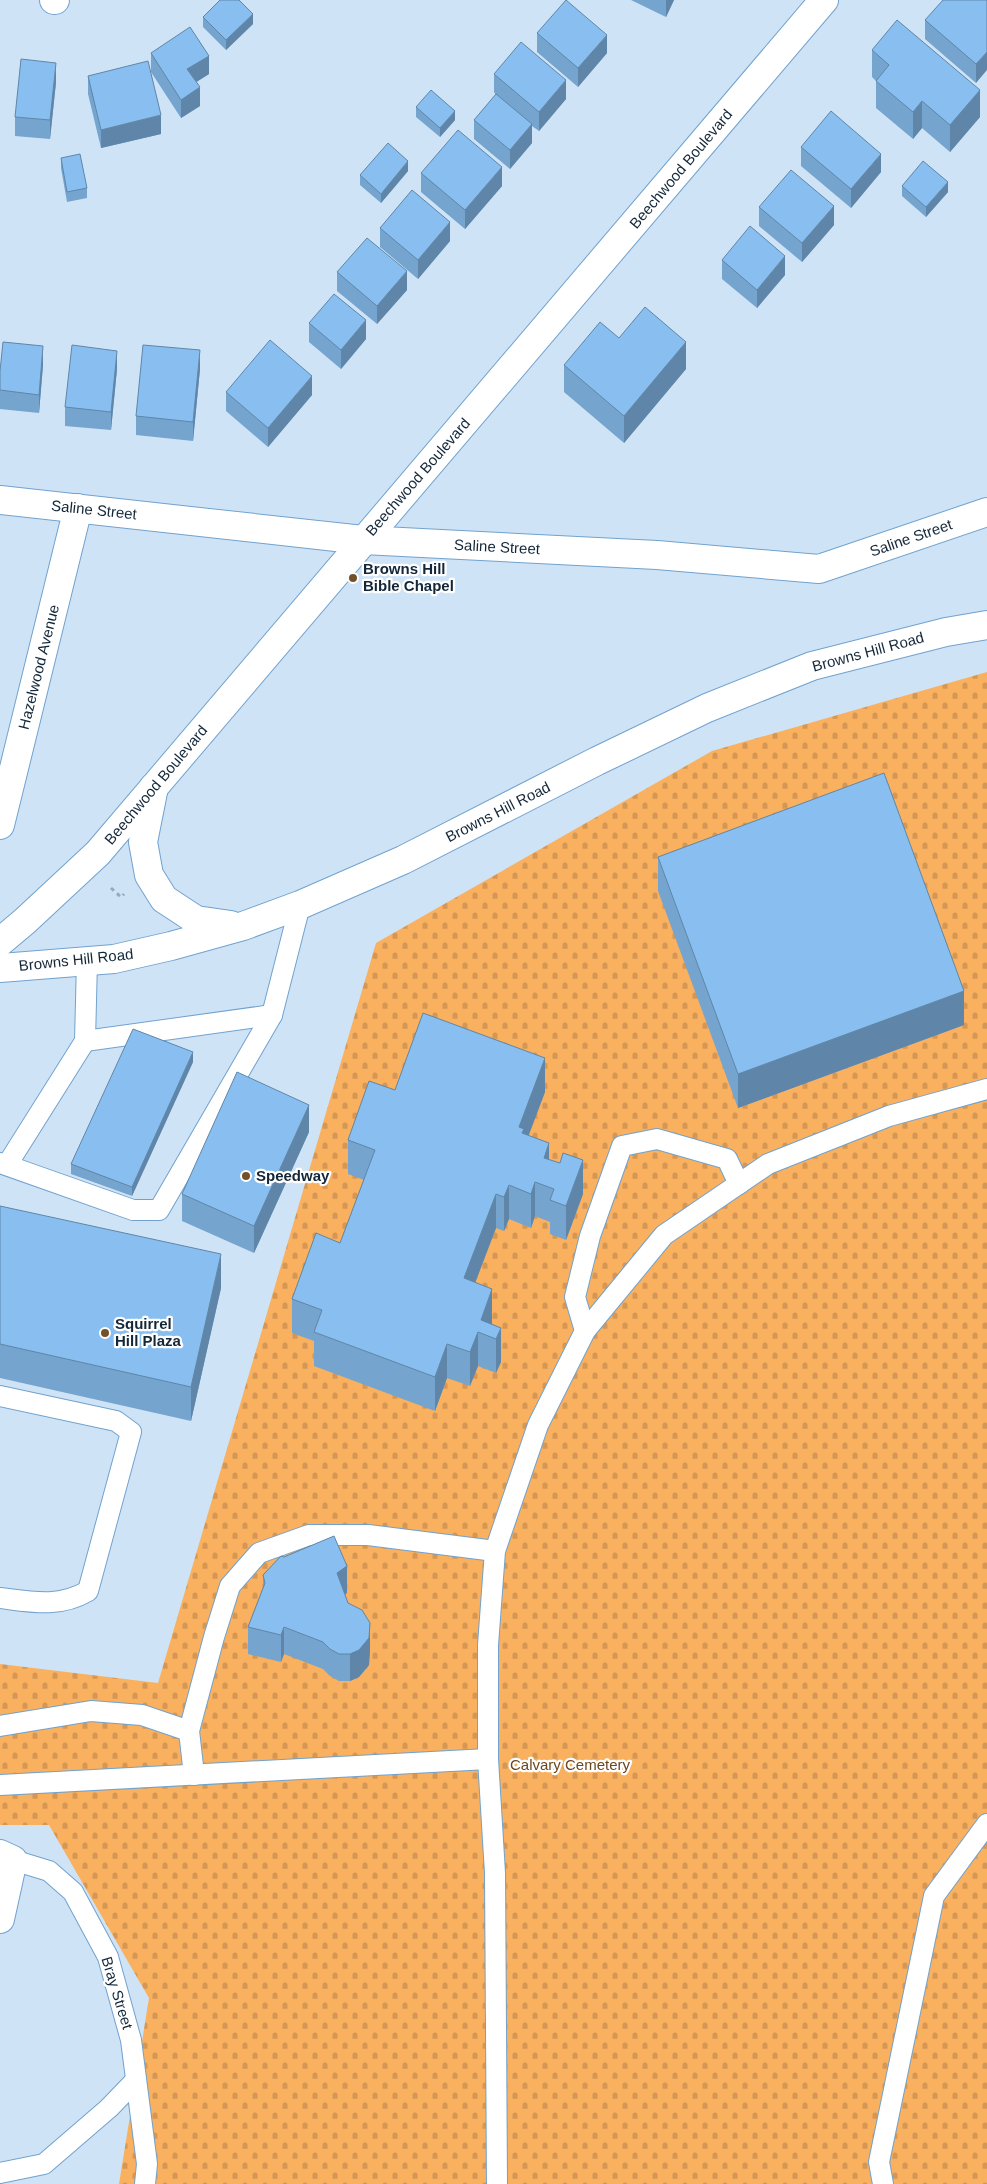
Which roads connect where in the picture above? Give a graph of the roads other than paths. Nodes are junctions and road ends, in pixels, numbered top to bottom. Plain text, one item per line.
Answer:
1 (824, 0) edge
2 (0, 500) edge
3 (78, 508) junction
4 (987, 512) edge
5 (363, 540) junction
6 (987, 625) edge
7 (9, 751) edge
8 (154, 787) junction
9 (0, 826) edge
10 (300, 905) junction
11 (243, 926) junction
12 (0, 942) edge
13 (87, 961) junction
14 (0, 968) edge
15 (272, 1015) junction
16 (84, 1042) junction
17 (987, 1089) edge
18 (4, 1164) edge
19 (739, 1184) junction
20 (585, 1331) junction
21 (0, 1396) edge
22 (494, 1551) junction
23 (0, 1598) edge
24 (0, 1726) edge
25 (189, 1731) junction
26 (488, 1758) junction
27 (194, 1775) junction
28 (0, 1785) edge
29 (987, 1824) edge
30 (6, 1857) edge
31 (0, 1919) edge
32 (136, 2080) junction
33 (0, 2173) edge
34 (145, 2184) edge
35 (497, 2184) edge
36 (883, 2184) edge

1 - 5 street, Beechwood Boulevard
2 - 3 street, Saline Street
3 - 5 street, Saline Street
3 - 7 street, Hazelwood Avenue
4 - 5 street, Saline Street
5 - 8 street, Beechwood Boulevard
6 - 10 street, Browns Hill Road
7 - 9 street, Hazelwood Avenue
8 - 11 street
8 - 12 street, Beechwood Boulevard
10 - 11 street, Browns Hill Road
10 - 15 lane
11 - 13 street, Browns Hill Road
13 - 14 street, Browns Hill Road
13 - 16 lane
15 - 16 lane
15 - 18 lane
16 - 18 lane
17 - 19 lane
19 - 20 lane
19 - 20 lane
20 - 22 lane
21 - 23 lane
22 - 25 lane
22 - 26 lane
24 - 25 lane
25 - 27 lane
26 - 27 lane
26 - 35 lane
27 - 28 lane
29 - 36 lane
30 - 31 street
30 - 32 lane, Bray Street
32 - 33 lane
32 - 34 lane, Bray Street

